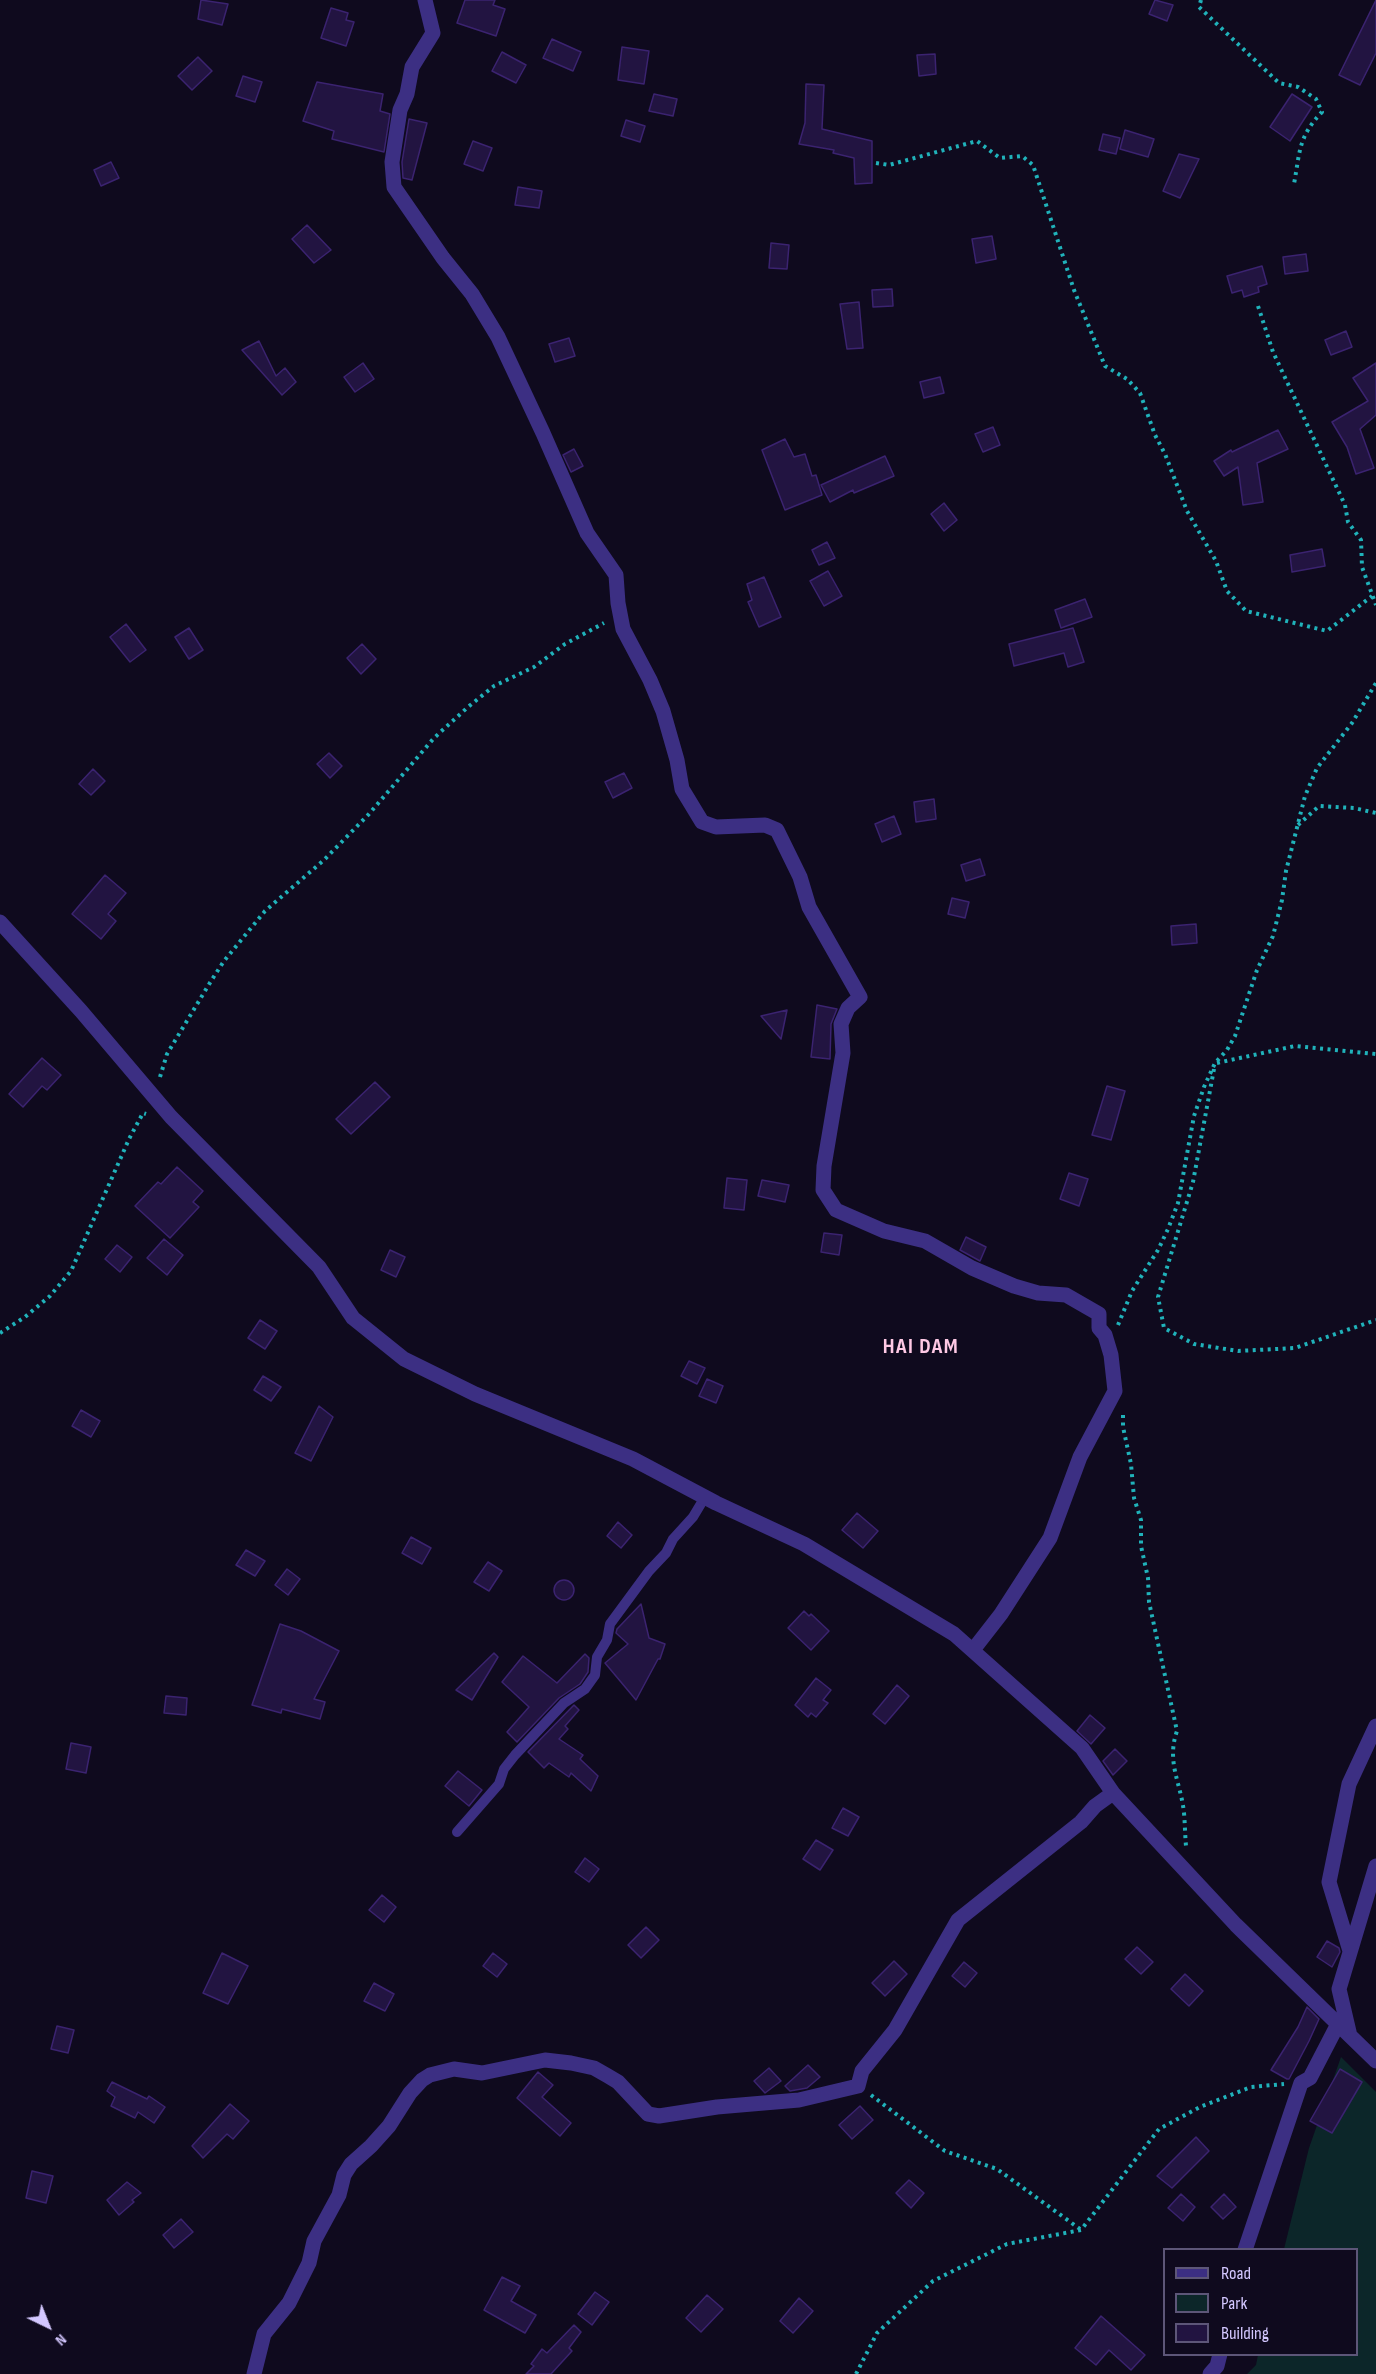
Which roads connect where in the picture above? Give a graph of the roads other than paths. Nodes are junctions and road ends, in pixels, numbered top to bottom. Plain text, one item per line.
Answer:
1 (425, 0) edge
2 (0, 922) edge
3 (705, 1497) junction
4 (974, 1650) junction
5 (1376, 1726) edge
6 (1113, 1793) junction
7 (457, 1832) dead end
8 (1376, 1866) edge
9 (1350, 1951) junction
10 (1338, 2024) junction
11 (1350, 2036) junction
12 (1376, 2061) edge
13 (1246, 2248) edge
14 (1220, 2356) edge
15 (254, 2374) edge
16 (1210, 2374) edge

1 - 4 street
2 - 3 street
3 - 4 street
3 - 7 lane
4 - 6 street
5 - 9 street
6 - 10 street
6 - 15 street
8 - 9 street
9 - 11 street
10 - 11 street
10 - 13 street
11 - 12 street
14 - 16 street

